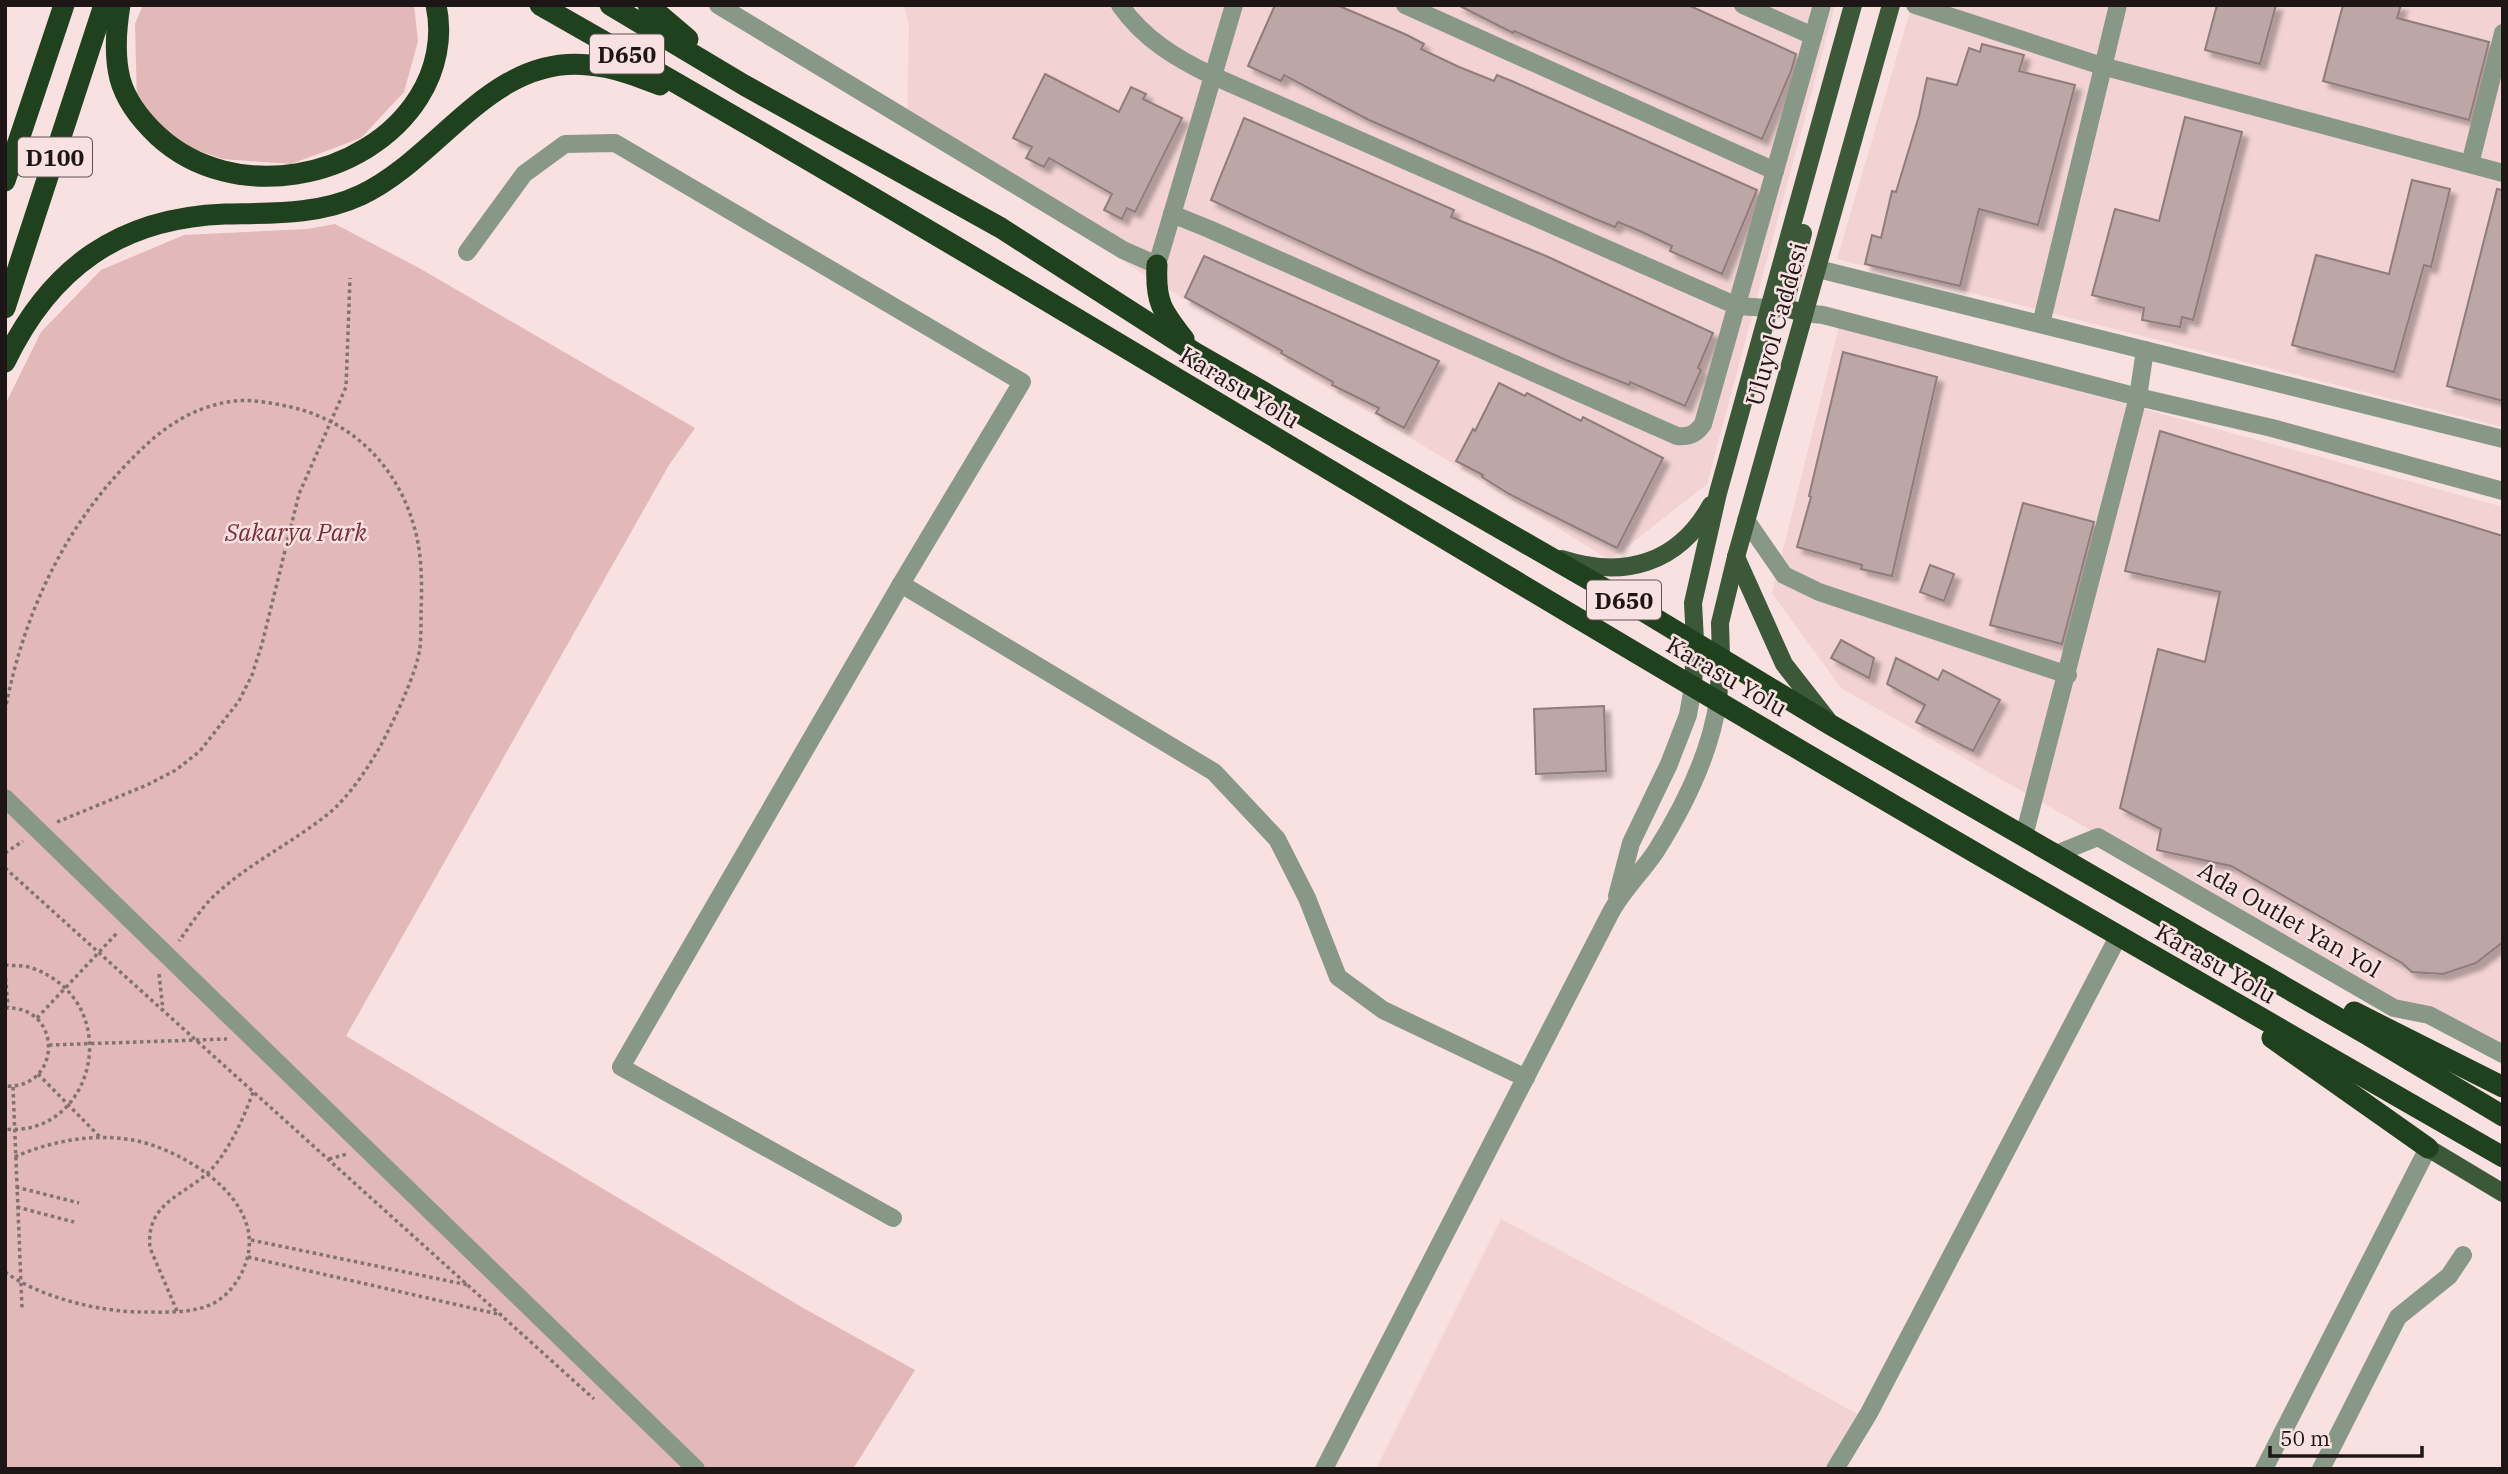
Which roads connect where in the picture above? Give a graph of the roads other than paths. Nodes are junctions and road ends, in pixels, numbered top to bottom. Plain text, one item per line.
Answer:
1 (64, 5) edge
2 (104, 5) edge
3 (120, 5) edge
4 (436, 5) edge
5 (540, 5) edge
6 (610, 5) edge
7 (648, 5) edge
8 (718, 5) edge
9 (1120, 5) edge
10 (1234, 5) edge
11 (1405, 5) edge
12 (1743, 5) edge
13 (1822, 5) edge
14 (1853, 5) edge
15 (1891, 5) edge
16 (1915, 5) edge
17 (2118, 5) edge
18 (2503, 33) edge
19 (1813, 36) junction
20 (2102, 66) junction
21 (1214, 77) junction
22 (744, 85) junction
23 (713, 104) junction
24 (1816, 143) junction
25 (2470, 164) junction
26 (1775, 171) junction
27 (2503, 173) edge
28 (5, 181) edge
29 (1172, 214) junction
30 (467, 252) dead end
31 (1157, 265) junction
32 (1818, 269) junction
33 (1737, 306) junction
34 (5, 308) edge
35 (1770, 308) junction
36 (1796, 311) junction
37 (2041, 324) junction
38 (2145, 350) junction
39 (1194, 352) junction
40 (5, 362) edge
41 (2138, 397) junction
42 (2503, 439) edge
43 (2503, 491) edge
44 (1718, 493) junction
45 (1746, 520) junction
46 (1541, 553) junction
47 (1736, 557) junction
48 (901, 584) junction
49 (1695, 641) junction
50 (1721, 658) junction
51 (2068, 674) junction
52 (1693, 687) junction
53 (1718, 701) junction
54 (1831, 725) junction
55 (5, 798) edge
56 (2024, 836) junction
57 (2056, 855) junction
58 (1616, 903) junction
59 (2174, 923) junction
60 (2118, 937) junction
61 (2164, 963) junction
62 (2503, 1054) edge
63 (1526, 1078) junction
64 (2503, 1087) edge
65 (2503, 1116) edge
66 (2428, 1148) junction
67 (2503, 1157) edge
68 (2503, 1193) edge
69 (893, 1218) dead end
70 (2463, 1255) dead end
71 (696, 1469) edge
72 (1324, 1469) edge
73 (1835, 1469) edge
74 (2264, 1469) edge
75 (2321, 1469) edge

1 - 28 highway, D100
2 - 34 highway, D100
3 - 4 highway
5 - 23 highway, D650
6 - 22 highway, D650
7 - 22 highway, D650
8 - 31 street
9 - 21 street
10 - 21 street
11 - 26 street
12 - 19 street
13 - 19 street
14 - 24 main road, Uluyol Caddesi
15 - 32 main road, Uluyol Caddesi
16 - 20 street
17 - 20 street
18 - 25 street
19 - 26 street
20 - 25 street
20 - 37 street
21 - 29 street
21 - 33 street
22 - 39 highway, Karasu Yolu / D650
23 - 40 highway
23 - 52 highway, Karasu Yolu / D650
24 - 35 main road, Uluyol Caddesi
24 - 36 main road
25 - 27 street
26 - 33 street
29 - 31 street
29 - 33 street
30 - 48 street
31 - 39 highway
32 - 36 main road, Uluyol Caddesi
32 - 37 street
33 - 35 street
35 - 36 street
35 - 44 main road, Uluyol Caddesi
36 - 41 street
36 - 45 main road, Uluyol Caddesi
37 - 38 street
38 - 41 street
38 - 42 street
39 - 46 highway, Karasu Yolu / D650
41 - 43 street
41 - 51 street
44 - 46 main road
44 - 49 main road, Uluyol Caddesi
45 - 47 main road, Uluyol Caddesi
45 - 51 street
46 - 49 highway, Karasu Yolu / D650
47 - 50 main road, Uluyol Caddesi
47 - 54 main road
48 - 63 street
48 - 69 street
49 - 50 highway, Karasu Yolu / D650
49 - 52 main road, Uluyol Caddesi
50 - 53 main road, Uluyol Caddesi
50 - 54 highway, Karasu Yolu / D650
51 - 56 street
52 - 53 highway, Karasu Yolu / D650
52 - 58 street
53 - 58 street
53 - 60 highway, Karasu Yolu / D650
54 - 56 highway, Karasu Yolu / D650
55 - 71 street
56 - 57 highway, Karasu Yolu / D650
57 - 59 highway, Karasu Yolu / D650
57 - 62 street, Ada Outlet Yan Yol
58 - 63 street
59 - 64 highway
59 - 65 highway, Karasu Yolu / D650
60 - 61 highway, Karasu Yolu / D650
60 - 73 street
61 - 66 highway
61 - 67 highway, Karasu Yolu / D650
63 - 72 street
66 - 68 main road
66 - 74 street
70 - 75 street

